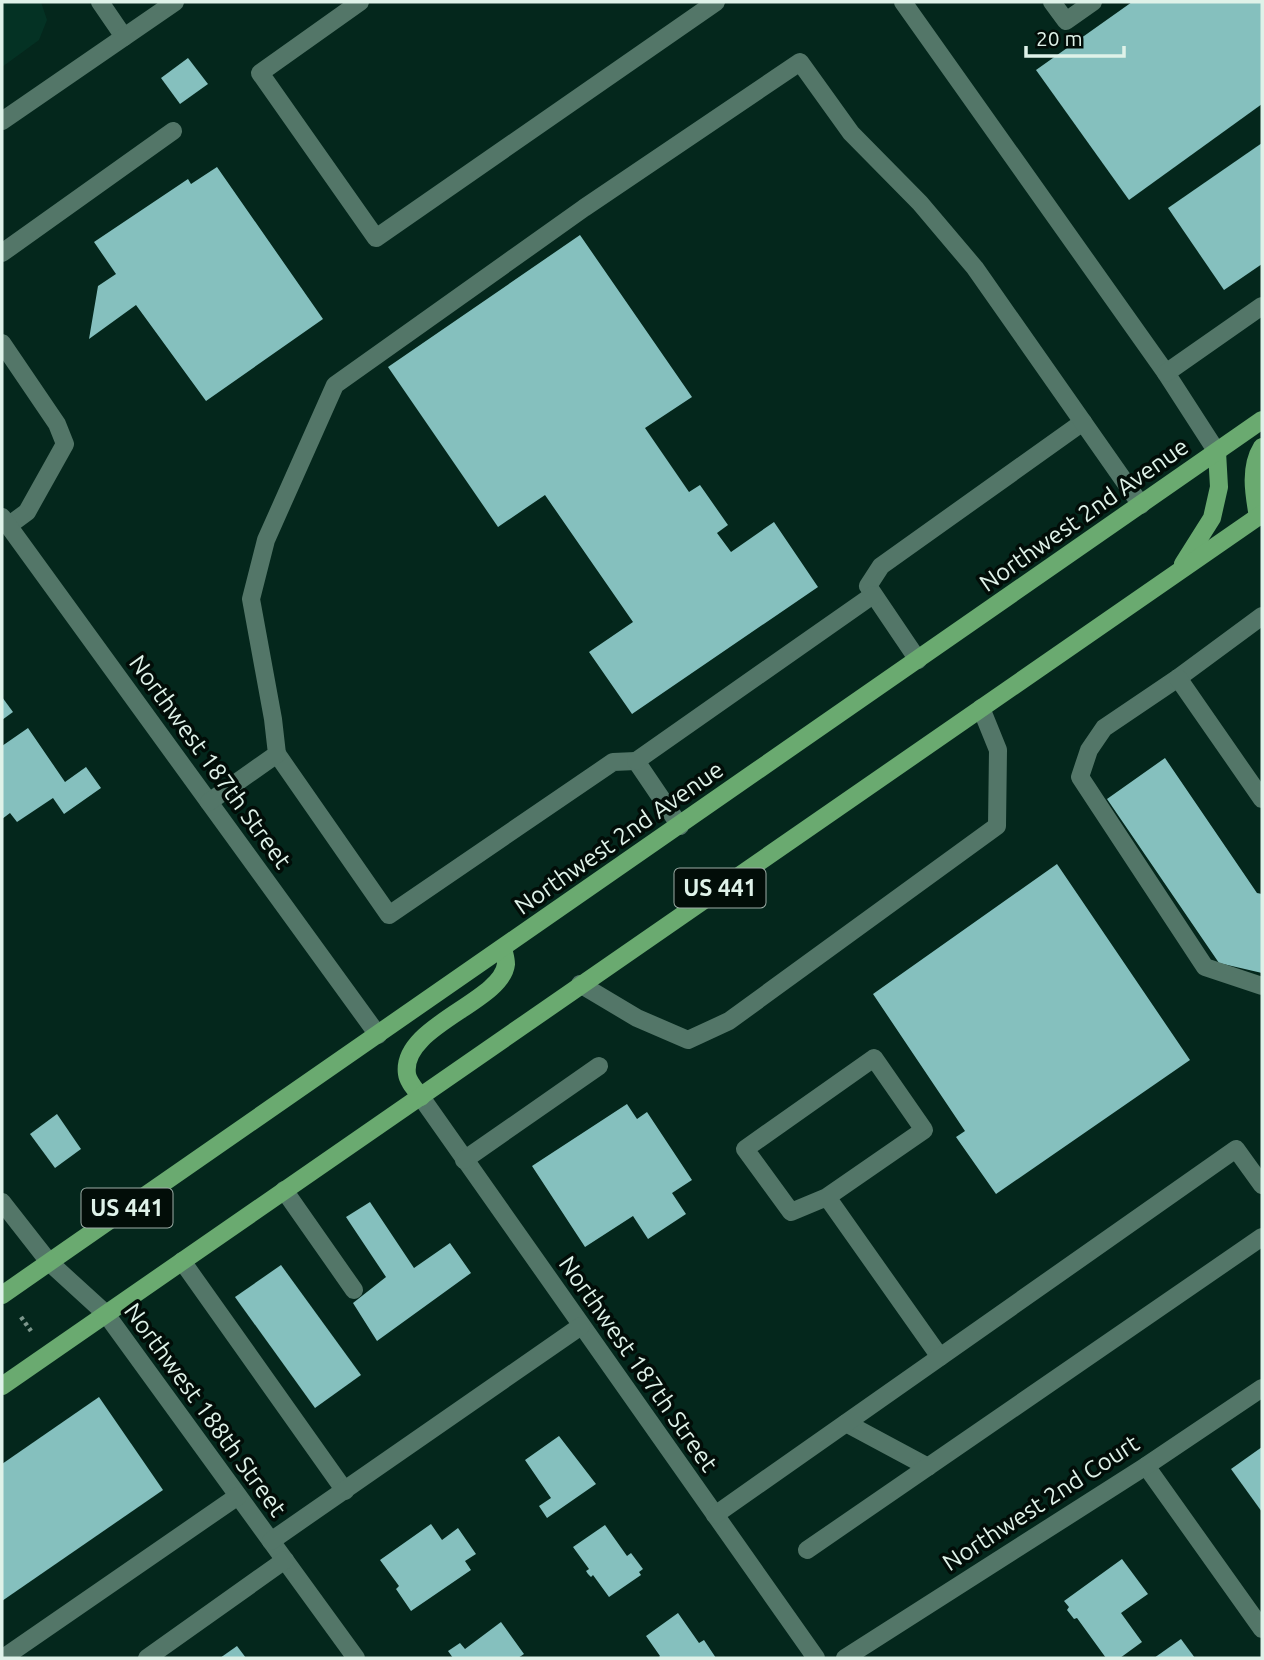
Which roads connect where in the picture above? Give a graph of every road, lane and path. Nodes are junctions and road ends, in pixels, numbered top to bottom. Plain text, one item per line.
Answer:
1 (100, 2) edge
2 (175, 2) edge
3 (360, 2) edge
4 (716, 2) edge
5 (903, 2) edge
6 (1052, 2) edge
7 (1093, 2) edge
8 (124, 37) junction
9 (2, 121) edge
10 (173, 131) dead end
11 (2, 253) edge
12 (1262, 306) edge
13 (2, 343) edge
14 (1167, 373) junction
15 (1262, 420) edge
16 (1083, 422) junction
17 (1262, 447) edge
18 (1217, 452) junction
19 (1141, 505) junction
20 (1261, 518) edge
21 (5, 522) edge
22 (1180, 570) junction
23 (873, 595) junction
24 (1262, 616) edge
25 (918, 660) junction
26 (1178, 678) junction
27 (981, 708) junction
28 (277, 754) junction
29 (636, 761) junction
30 (1262, 799) edge
31 (209, 802) junction
32 (680, 826) junction
33 (503, 948) junction
34 (580, 984) junction
35 (1262, 986) edge
36 (378, 1035) junction
37 (599, 1066) dead end
38 (421, 1097) junction
39 (464, 1160) junction
40 (1262, 1185) edge
41 (285, 1189) junction
42 (827, 1197) junction
43 (2, 1202) edge
44 (1262, 1237) edge
45 (182, 1261) junction
46 (49, 1262) junction
47 (354, 1290) dead end
48 (2, 1294) edge
49 (106, 1314) junction
50 (21, 1317) dead end
51 (581, 1326) junction
52 (31, 1331) dead end
53 (940, 1357) junction
54 (2, 1385) edge
55 (1262, 1388) edge
56 (846, 1423) junction
57 (1146, 1466) junction
58 (928, 1468) junction
59 (345, 1491) junction
60 (238, 1496) junction
61 (715, 1515) junction
62 (271, 1541) junction
63 (807, 1550) dead end
64 (285, 1560) junction
65 (1262, 1629) edge
66 (3, 1658) edge
67 (147, 1658) edge
68 (356, 1658) edge
69 (816, 1658) edge
70 (845, 1658) edge

1 - 8 street
2 - 8 street
3 - 4 street
5 - 14 street
6 - 7 street
8 - 9 street
10 - 11 street
12 - 14 street
13 - 21 street
14 - 18 street
15 - 18 main road, Northwest 2nd Avenue / US 441
16 - 19 street
16 - 23 street
16 - 28 street
17 - 20 main road
18 - 19 main road, Northwest 2nd Avenue / US 441
18 - 22 main road
19 - 25 main road, Northwest 2nd Avenue / US 441
20 - 22 main road, US 441
21 - 31 street, Northwest 187th Street
22 - 27 main road, US 441
23 - 25 street
23 - 29 street
24 - 26 street
25 - 32 main road, Northwest 2nd Avenue / US 441
26 - 30 street
26 - 35 street
27 - 34 main road, US 441
27 - 34 street
28 - 29 street
28 - 31 street
29 - 32 street
31 - 36 street, Northwest 187th Street
32 - 33 main road, Northwest 2nd Avenue / US 441
33 - 36 main road, Northwest 2nd Avenue / US 441
33 - 38 main road
34 - 38 main road, US 441
36 - 46 main road, Northwest 2nd Avenue / US 441
37 - 39 street
38 - 39 street, Northwest 187th Street
38 - 41 main road, US 441
39 - 51 street, Northwest 187th Street
40 - 53 street
41 - 45 main road, US 441
41 - 47 street
42 - 42 street
42 - 53 street
43 - 46 street, Northwest 188th Street
44 - 58 street
45 - 49 main road, US 441
45 - 59 street
46 - 48 main road, Northwest 2nd Avenue / US 441
46 - 49 street, Northwest 188th Street
49 - 54 main road, US 441
49 - 60 street, Northwest 188th Street
50 - 52 path
51 - 59 street
51 - 61 street, Northwest 187th Street
53 - 56 street
55 - 57 street, Northwest 2nd Court
56 - 58 street
56 - 61 street
57 - 65 street
57 - 70 street, Northwest 2nd Court
58 - 63 street
59 - 62 street
60 - 62 street, Northwest 188th Street
60 - 66 street
61 - 69 street, Northwest 187th Street
62 - 64 street, Northwest 188th Street
64 - 67 street
64 - 68 street, Northwest 188th Street

